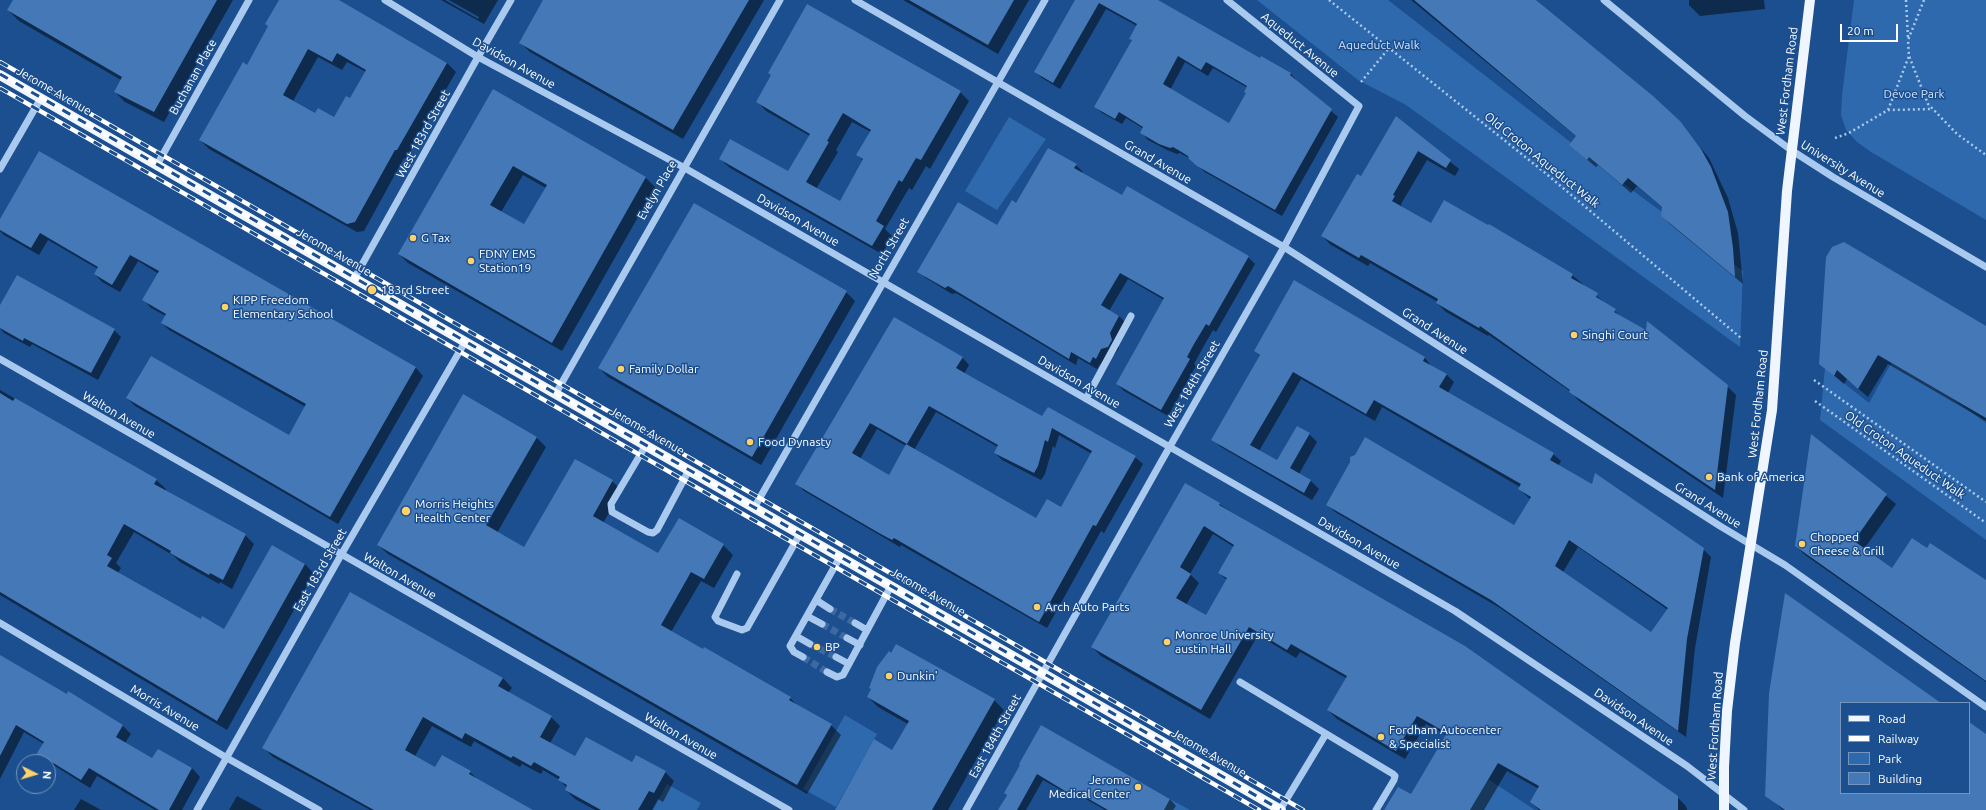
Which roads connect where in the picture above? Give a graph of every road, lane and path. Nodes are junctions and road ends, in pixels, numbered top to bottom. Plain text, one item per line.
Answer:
1 (249, 0) edge
2 (385, 0) edge
3 (511, 0) edge
4 (780, 0) edge
5 (855, 0) edge
6 (1045, 0) edge
7 (1227, 0) edge
8 (1329, 0) edge
9 (1604, 0) edge
10 (1810, 0) edge
11 (1906, 0) edge
12 (1924, 0) edge
13 (1908, 40) junction
14 (1389, 48) junction
15 (1909, 56) junction
16 (478, 57) junction
17 (0, 75) edge
18 (997, 82) junction
19 (1361, 82) dead end
20 (40, 98) junction
21 (1359, 106) joint
22 (1933, 109) junction
23 (1888, 110) junction
24 (1835, 138) dead end
25 (1791, 150) junction
26 (1986, 155) edge
27 (157, 165) junction
28 (683, 167) junction
29 (0, 169) edge
30 (1284, 247) junction
31 (1986, 267) edge
32 (354, 279) junction
33 (882, 282) junction
34 (1131, 316) dead end
35 (1741, 338) dead end
36 (465, 342) junction
37 (0, 359) edge
38 (1814, 380) dead end
39 (556, 393) junction
40 (1086, 399) junction
41 (1815, 401) dead end
42 (646, 445) junction
43 (1169, 446) junction
44 (689, 470) junction
45 (1986, 502) edge
46 (754, 508) junction
47 (1986, 523) edge
48 (800, 534) junction
49 (1752, 545) junction
50 (341, 555) junction
51 (840, 557) junction
52 (737, 574) dead end
53 (891, 586) junction
54 (816, 600) junction
55 (830, 609) tunnel mouth
56 (807, 616) junction
57 (0, 622) edge
58 (855, 623) tunnel mouth
59 (822, 624) tunnel mouth
60 (868, 630) junction
61 (796, 636) junction
62 (847, 638) tunnel mouth
63 (810, 644) tunnel mouth
64 (860, 645) junction
65 (802, 657) tunnel mouth
66 (836, 657) tunnel mouth
67 (849, 664) junction
68 (828, 672) tunnel mouth
69 (1043, 672) junction
70 (1240, 682) dead end
71 (1986, 707) edge
72 (1326, 734) junction
73 (227, 758) junction
74 (1724, 795) junction
75 (197, 810) edge
76 (319, 810) edge
77 (789, 810) edge
78 (966, 810) edge
79 (1281, 810) edge
80 (1376, 810) edge
81 (1724, 810) edge
82 (1744, 810) edge

1 - 27 street, Buchanan Place
2 - 16 street, Davidson Avenue
3 - 16 street, West 183rd Street
4 - 28 street, Evelyn Place
5 - 18 street, Grand Avenue
6 - 18 street, North Street
7 - 21 street, Aqueduct Avenue
8 - 14 path, Old Croton Aqueduct Walk
9 - 25 street, University Avenue
10 - 25 main road, West Fordham Road
11 - 13 path
12 - 13 path
13 - 15 path
14 - 19 path
14 - 35 path, Old Croton Aqueduct Walk
15 - 22 path
15 - 23 path
16 - 28 street, Davidson Avenue
16 - 32 street, West 183rd Street
17 - 20 main road, Jerome Avenue
18 - 30 street, Grand Avenue
18 - 33 street, North Street
20 - 27 main road, Jerome Avenue
20 - 29 street
21 - 30 street, West 184th Street
22 - 23 path
22 - 26 path
23 - 24 path
25 - 31 street, University Avenue
25 - 49 main road, West Fordham Road
27 - 32 main road, Jerome Avenue
28 - 33 street, Davidson Avenue
28 - 39 street, Evelyn Place
30 - 43 street, West 184th Street
30 - 49 street, Grand Avenue
32 - 36 main road, Jerome Avenue
33 - 40 street, Davidson Avenue
33 - 46 street, North Street
34 - 40 street
36 - 39 main road, Jerome Avenue
36 - 50 street, East 183rd Street
37 - 50 street, Walton Avenue
38 - 45 path
39 - 42 main road, Jerome Avenue
40 - 43 street, Davidson Avenue
41 - 47 path, Old Croton Aqueduct Walk
42 - 44 main road, Jerome Avenue
42 - 44 street
43 - 69 street, West 184th Street
43 - 74 street, Davidson Avenue
44 - 46 main road, Jerome Avenue
46 - 48 main road, Jerome Avenue
48 - 51 main road, Jerome Avenue
48 - 52 street
49 - 71 street, Grand Avenue
49 - 74 main road, West Fordham Road
50 - 73 street, East 183rd Street
50 - 77 street, Walton Avenue
51 - 53 main road, Jerome Avenue
51 - 54 street
53 - 60 street
53 - 69 main road, Jerome Avenue
54 - 55 street
54 - 56 street
56 - 59 street
56 - 61 street
57 - 73 street, Morris Avenue
58 - 60 street
60 - 64 street
61 - 63 street
61 - 65 street
62 - 64 street
64 - 67 street
66 - 67 street
67 - 68 street
69 - 78 street, East 184th Street
69 - 79 main road, Jerome Avenue
70 - 72 street
72 - 79 street
72 - 80 street
73 - 75 street, East 183rd Street
73 - 76 street, Morris Avenue
74 - 81 main road, West Fordham Road
74 - 82 street, Davidson Avenue

